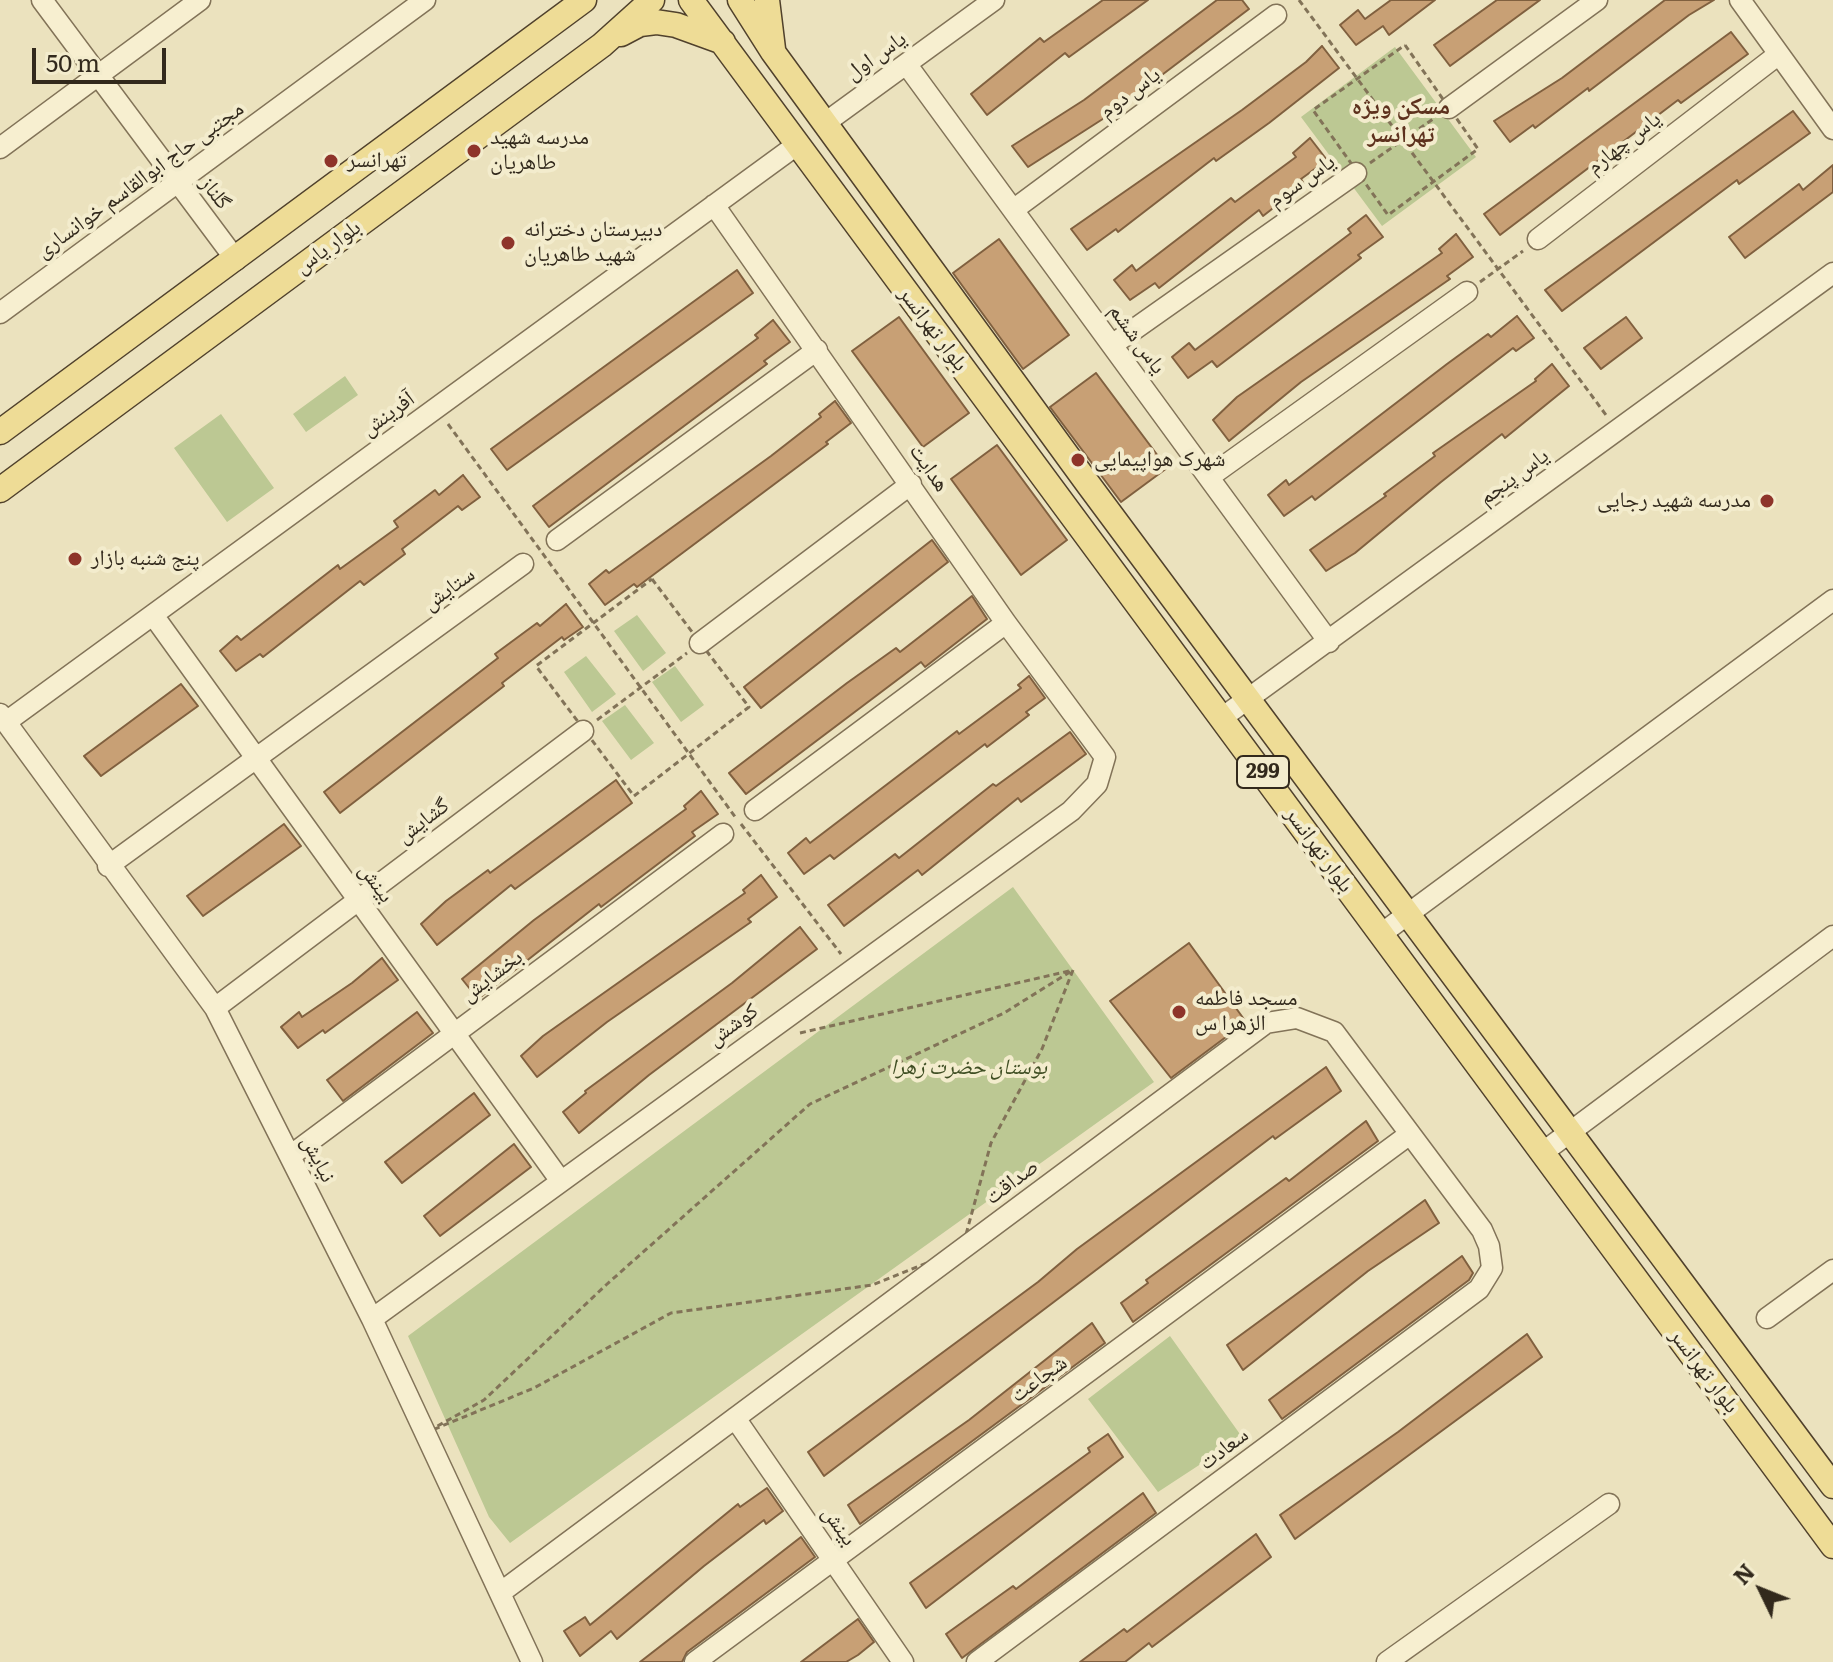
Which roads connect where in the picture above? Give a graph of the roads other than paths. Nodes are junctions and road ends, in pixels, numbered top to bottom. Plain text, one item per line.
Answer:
1 (42, 0) edge
2 (200, 0) edge
3 (425, 0) edge
4 (584, 0) edge
5 (652, 0) edge
6 (691, 0) edge
7 (740, 0) edge
8 (767, 0) edge
9 (994, 0) edge
10 (1597, 0) edge
11 (1740, 0) edge
12 (1276, 15) dead end
13 (723, 42) junction
14 (602, 45) junction
15 (773, 52) junction
16 (1779, 54) junction
17 (907, 65) junction
18 (98, 75) junction
19 (1449, 108) road end
20 (825, 123) junction
21 (1833, 129) edge
22 (798, 144) junction
23 (0, 148) edge
24 (1356, 173) road end
25 (177, 183) junction
26 (714, 205) junction
27 (1013, 210) junction
28 (1538, 239) road end
29 (236, 260) junction
30 (1833, 273) edge
31 (1467, 292) dead end
32 (0, 313) edge
33 (1112, 345) junction
34 (817, 350) junction
35 (0, 432) edge
36 (1209, 477) junction
37 (911, 484) junction
38 (0, 490) edge
39 (549, 545) road end
40 (523, 564) road end
41 (1833, 600) edge
42 (153, 615) junction
43 (1006, 623) junction
44 (1329, 642) junction
45 (700, 643) road end
46 (1248, 700) junction
47 (1223, 717) junction
48 (3, 718) edge
49 (583, 731) road end
50 (1105, 757) joint
51 (256, 758) junction
52 (755, 810) dead end
53 (723, 834) dead end
54 (108, 866) junction
55 (358, 900) junction
56 (1408, 914) junction
57 (1381, 934) junction
58 (1833, 936) edge
59 (215, 1008) junction
60 (454, 1034) junction
61 (1569, 1132) junction
62 (1410, 1134) junction
63 (1542, 1153) junction
64 (290, 1156) junction
65 (560, 1180) junction
66 (1492, 1268) joint
67 (1833, 1270) edge
68 (1767, 1318) dead end
69 (372, 1319) junction
70 (735, 1418) junction
71 (1833, 1486) edge
72 (1609, 1504) dead end
73 (1833, 1546) edge
74 (833, 1560) junction
75 (500, 1593) junction
76 (532, 1662) edge
77 (695, 1662) edge
78 (903, 1662) edge
79 (977, 1662) edge
80 (1387, 1662) edge

1 - 18 street, گلناز
2 - 18 street
3 - 25 street, مجتبی حاج ابوالقاسم خوانساری
4 - 29 main road, بلوار یاس
5 - 14 main road, بلوار یاس
6 - 13 main road, بلوار تهرانسر / 299
7 - 15 main road, بلوار تهرانسر / 299
8 - 15 main road
9 - 17 street, یاس اول
10 - 19 street
11 - 16 street
12 - 27 street, یاس دوم
13 - 14 main road
13 - 22 main road, بلوار تهرانسر / 299
14 - 38 main road, بلوار یاس
15 - 20 main road, بلوار تهرانسر / 299
16 - 21 street
16 - 28 street, یاس چهارم
17 - 20 street, یاس اول
17 - 27 street, یاس ششم
18 - 23 street
18 - 25 street, گلناز
20 - 46 main road, بلوار تهرانسر / 299
22 - 26 street, آفرینش
22 - 47 main road, بلوار تهرانسر / 299
24 - 33 street, یاس سوم
25 - 29 street, گلناز
25 - 32 street, مجتبی حاج ابوالقاسم خوانساری
26 - 34 street, هدایت
26 - 42 street, آفرینش
27 - 33 street, یاس ششم
29 - 35 main road, بلوار یاس
30 - 44 street, یاس پنجم
31 - 36 street
33 - 36 street, یاس ششم
34 - 37 street, هدایت
34 - 39 street
36 - 44 street, یاس ششم
37 - 43 street, هدایت
37 - 45 street
40 - 51 street, ستایش
41 - 56 street
42 - 48 street, آفرینش
42 - 51 street, بینش
43 - 50 street, هدایت
43 - 52 street
44 - 46 street, یاس پنجم
46 - 47 street, یاس پنجم
46 - 56 main road, بلوار تهرانسر / 299
47 - 57 main road, بلوار تهرانسر / 299
48 - 54 street, نیایش
49 - 55 street, گشایش
50 - 65 street, کوشش
51 - 54 street, ستایش
51 - 55 street, بینش
53 - 60 street, بخشایش
54 - 59 street, نیایش
55 - 59 street, گشایش
55 - 60 street, بینش
56 - 57 street
56 - 61 main road, بلوار تهرانسر / 299
57 - 63 main road, بلوار تهرانسر / 299
58 - 61 street
59 - 64 street, نیایش
60 - 64 street, بخشایش
60 - 65 street, بینش
61 - 63 street
61 - 71 main road, بلوار تهرانسر / 299
62 - 66 street, صداقت
62 - 70 street, صداقت
62 - 74 street, شجاعت
63 - 73 main road, بلوار تهرانسر / 299
64 - 69 street, نیایش
65 - 69 street, کوشش
66 - 79 street, سعادت
67 - 68 street
69 - 75 street, نیایش
70 - 74 street, بینش
70 - 75 street, صداقت
72 - 80 street
74 - 77 street, شجاعت
74 - 78 street, بینش
75 - 76 street, نیایش

